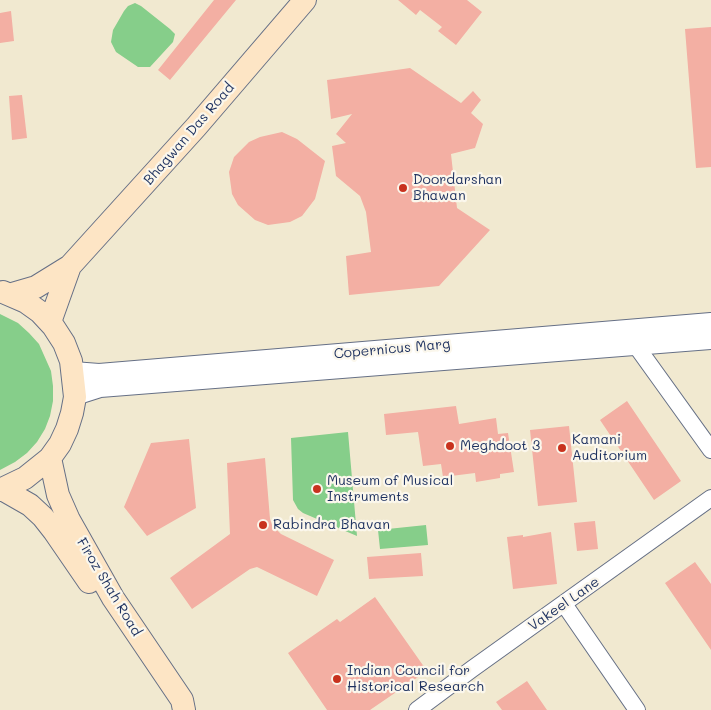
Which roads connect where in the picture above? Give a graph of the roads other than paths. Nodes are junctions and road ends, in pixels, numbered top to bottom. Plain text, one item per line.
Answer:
1 (305, 0) edge
2 (70, 266) junction
3 (6, 292) edge
4 (50, 322) junction
5 (711, 323) edge
6 (629, 337) junction
7 (711, 339) edge
8 (73, 372) junction
9 (75, 395) junction
10 (711, 450) edge
11 (50, 458) junction
12 (1, 489) edge
13 (711, 498) edge
14 (564, 604) junction
15 (180, 710) edge
16 (184, 710) edge
17 (417, 710) edge
18 (637, 710) edge

1 - 2 main road, Bhagwan Das Road
2 - 3 main road, Bhagwan Das Road
2 - 4 main road, Bhagwan Das Road
3 - 4 main road
4 - 8 main road
5 - 6 street, Copernicus Marg
6 - 7 street, Copernicus Marg
6 - 8 street, Copernicus Marg
6 - 9 street, Copernicus Marg
6 - 10 street
8 - 9 main road
9 - 11 main road
11 - 12 main road
11 - 16 main road, Firoz Shah Road
12 - 15 main road, Firoz Shah Road
13 - 14 street, Vakeel Lane
14 - 17 street, Vakeel Lane
14 - 18 street

